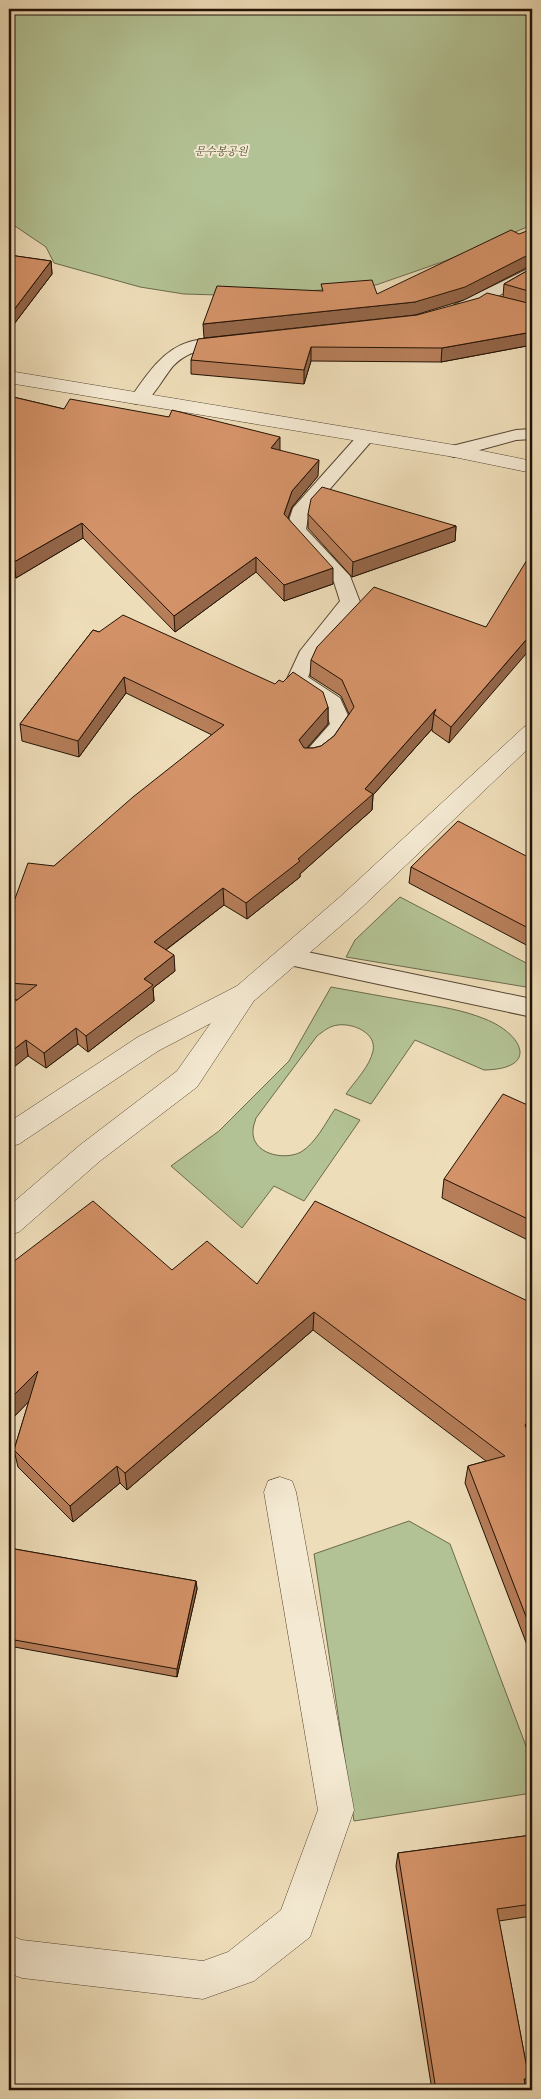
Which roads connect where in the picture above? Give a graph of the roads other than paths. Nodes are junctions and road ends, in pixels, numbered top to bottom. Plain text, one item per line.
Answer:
1 (532, 272) edge
2 (482, 299) junction
3 (507, 305) edge
4 (448, 314) edge
5 (247, 339) edge
6 (9, 377) edge
7 (139, 399) junction
8 (532, 434) edge
9 (366, 437) junction
10 (454, 451) junction
11 (532, 467) edge
12 (532, 732) edge
13 (312, 757) edge
14 (288, 957) junction
15 (246, 993) junction
16 (532, 1008) edge
17 (9, 1136) edge
18 (9, 1223) edge
19 (280, 1492) dead end
20 (9, 1954) edge

1 - 2 lane
2 - 3 lane
2 - 4 lane
5 - 7 lane
6 - 7 street
7 - 9 street
8 - 10 lane
9 - 10 street
9 - 13 lane
10 - 11 street
12 - 14 street
14 - 15 street
14 - 16 lane
15 - 17 street
15 - 18 street
19 - 20 street

